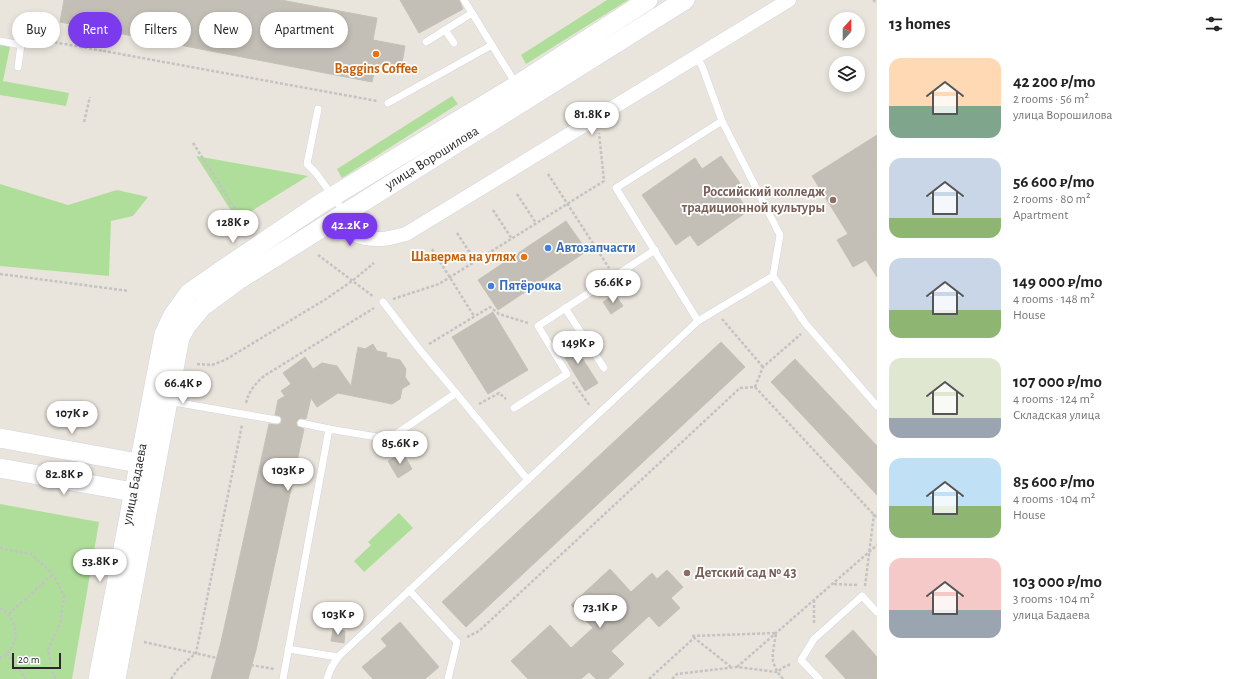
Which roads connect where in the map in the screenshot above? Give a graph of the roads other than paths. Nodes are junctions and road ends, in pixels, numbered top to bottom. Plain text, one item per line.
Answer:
1 (464, 0) edge
2 (648, 0) edge
3 (685, 0) edge
4 (789, 0) edge
5 (472, 12) junction
6 (445, 30) junction
7 (0, 41) edge
8 (426, 42) dead end
9 (454, 43) dead end
10 (492, 45) junction
11 (696, 57) junction
12 (18, 67) dead end
13 (521, 92) junction
14 (388, 103) road end
15 (318, 110) dead end
16 (722, 121) junction
17 (330, 210) junction
18 (655, 250) junction
19 (773, 276) junction
20 (383, 302) road end
21 (565, 308) junction
22 (180, 320) junction
23 (698, 321) junction
24 (604, 368) dead end
25 (456, 393) junction
26 (168, 401) junction
27 (877, 406) edge
28 (514, 408) road end
29 (277, 420) dead end
30 (301, 423) dead end
31 (330, 428) junction
32 (0, 438) edge
33 (138, 463) junction
34 (0, 468) edge
35 (154, 476) junction
36 (528, 480) junction
37 (133, 492) junction
38 (409, 590) junction
39 (877, 612) edge
40 (288, 650) junction
41 (338, 656) junction
42 (284, 675) edge
43 (98, 679) edge
44 (116, 679) edge
45 (327, 679) edge
46 (448, 679) edge
47 (819, 679) edge

1 - 5 lane
2 - 13 street, улица Ворошилова
3 - 13 street, улица Ворошилова
4 - 11 street
5 - 6 lane
5 - 10 lane
6 - 8 lane
6 - 9 lane
7 - 12 lane
10 - 13 lane
10 - 14 lane
11 - 16 lane
11 - 17 street
13 - 17 street, улица Ворошилова
15 - 17 lane
16 - 18 lane
16 - 19 lane
17 - 22 street, улица Ворошилова
18 - 21 lane
18 - 23 lane
19 - 23 lane
19 - 27 lane
20 - 25 lane
21 - 24 lane
21 - 28 lane
22 - 26 street, улица Бадаева
22 - 33 street, улица Бадаева
23 - 36 lane
25 - 31 lane
25 - 36 lane
26 - 29 lane
26 - 35 street, улица Бадаева
30 - 31 lane
31 - 40 lane
32 - 33 street
33 - 35 street
33 - 37 street, улица Бадаева
34 - 37 street
35 - 37 street
35 - 44 street, улица Бадаева
36 - 38 lane
37 - 43 street, улица Бадаева
38 - 41 lane
38 - 46 lane
39 - 47 lane
40 - 41 lane
40 - 42 lane
41 - 45 lane

